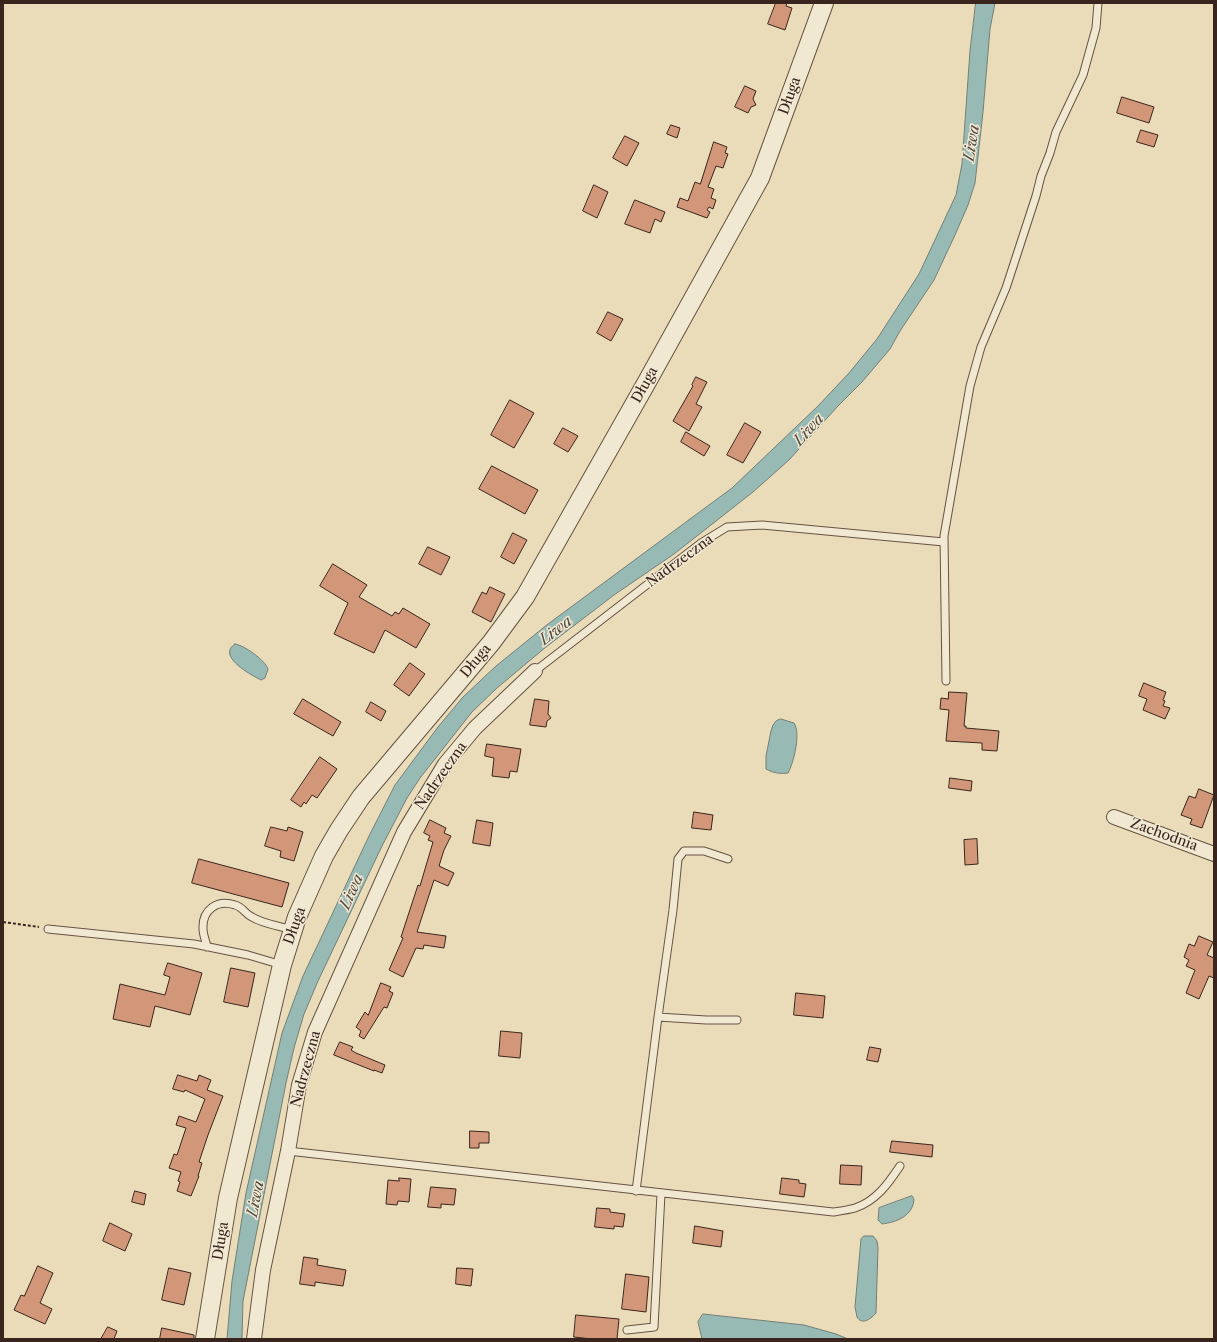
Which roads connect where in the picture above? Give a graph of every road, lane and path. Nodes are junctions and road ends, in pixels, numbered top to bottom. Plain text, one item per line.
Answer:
1 (824, 3) edge
2 (1098, 3) edge
3 (944, 542) junction
4 (535, 671) joint
5 (946, 681) dead end
6 (1114, 817) dead end
7 (1214, 854) edge
8 (728, 859) dead end
9 (3, 922) edge
10 (48, 929) joint
11 (293, 930) junction
12 (207, 947) junction
13 (282, 965) junction
14 (658, 1017) junction
15 (737, 1020) dead end
16 (288, 1151) junction
17 (900, 1166) dead end
18 (636, 1191) junction
19 (660, 1194) junction
20 (627, 1330) dead end
21 (205, 1339) edge
22 (254, 1339) edge

1 - 11 street, Długa
2 - 3 lane
3 - 4 lane, Nadrzeczna
3 - 5 lane
4 - 16 street, Nadrzeczna
6 - 7 street, Zachodnia
8 - 14 lane
9 - 10 path
10 - 12 lane
11 - 12 lane
11 - 13 street, Długa
12 - 13 lane
13 - 21 street, Długa
14 - 15 lane
14 - 18 lane
16 - 18 lane
16 - 22 street, Nadrzeczna
17 - 19 lane
18 - 19 lane
19 - 20 lane

